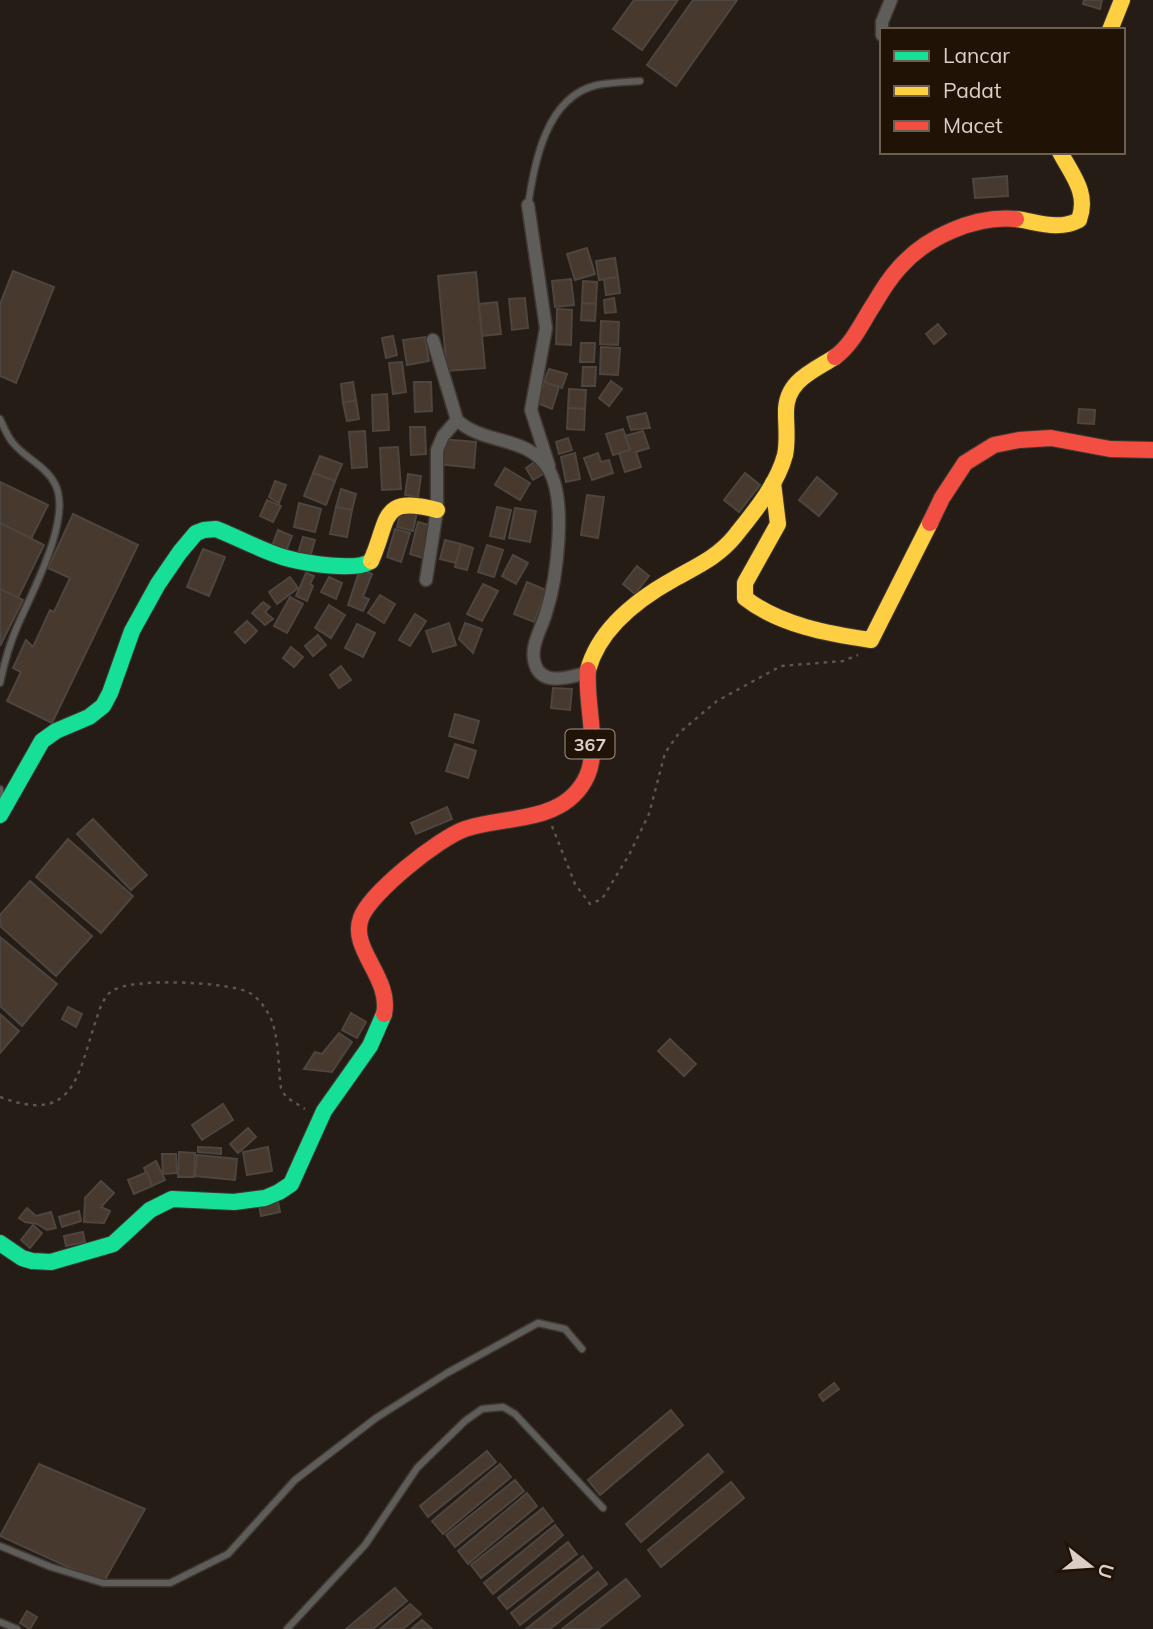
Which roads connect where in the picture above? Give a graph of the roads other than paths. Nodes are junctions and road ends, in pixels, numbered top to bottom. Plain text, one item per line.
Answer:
1 (891, 0) edge
2 (1122, 0) edge
3 (882, 28) edge
4 (1111, 28) edge
5 (640, 80) dead end
6 (1061, 154) edge
7 (528, 205) joint
8 (433, 340) dead end
9 (0, 419) edge
10 (457, 420) junction
11 (1153, 450) edge
12 (550, 470) junction
13 (773, 483) junction
14 (437, 510) junction
15 (426, 580) dead end
16 (586, 673) junction
17 (0, 683) edge
18 (0, 789) edge
19 (0, 815) edge
20 (0, 1243) edge
21 (582, 1349) dead end
22 (603, 1508) dead end
23 (0, 1546) edge
24 (0, 1622) edge
25 (17, 1629) edge
26 (287, 1629) edge

1 - 3 street
2 - 4 main road
5 - 7 lane
6 - 13 main road, 367
7 - 12 street
8 - 10 street
9 - 17 lane
10 - 12 street
10 - 14 street
11 - 13 main road
12 - 16 street
13 - 16 main road, 367
14 - 15 street
14 - 19 main road
16 - 20 main road, 367
18 - 19 lane
21 - 23 lane
22 - 26 lane
24 - 25 lane

